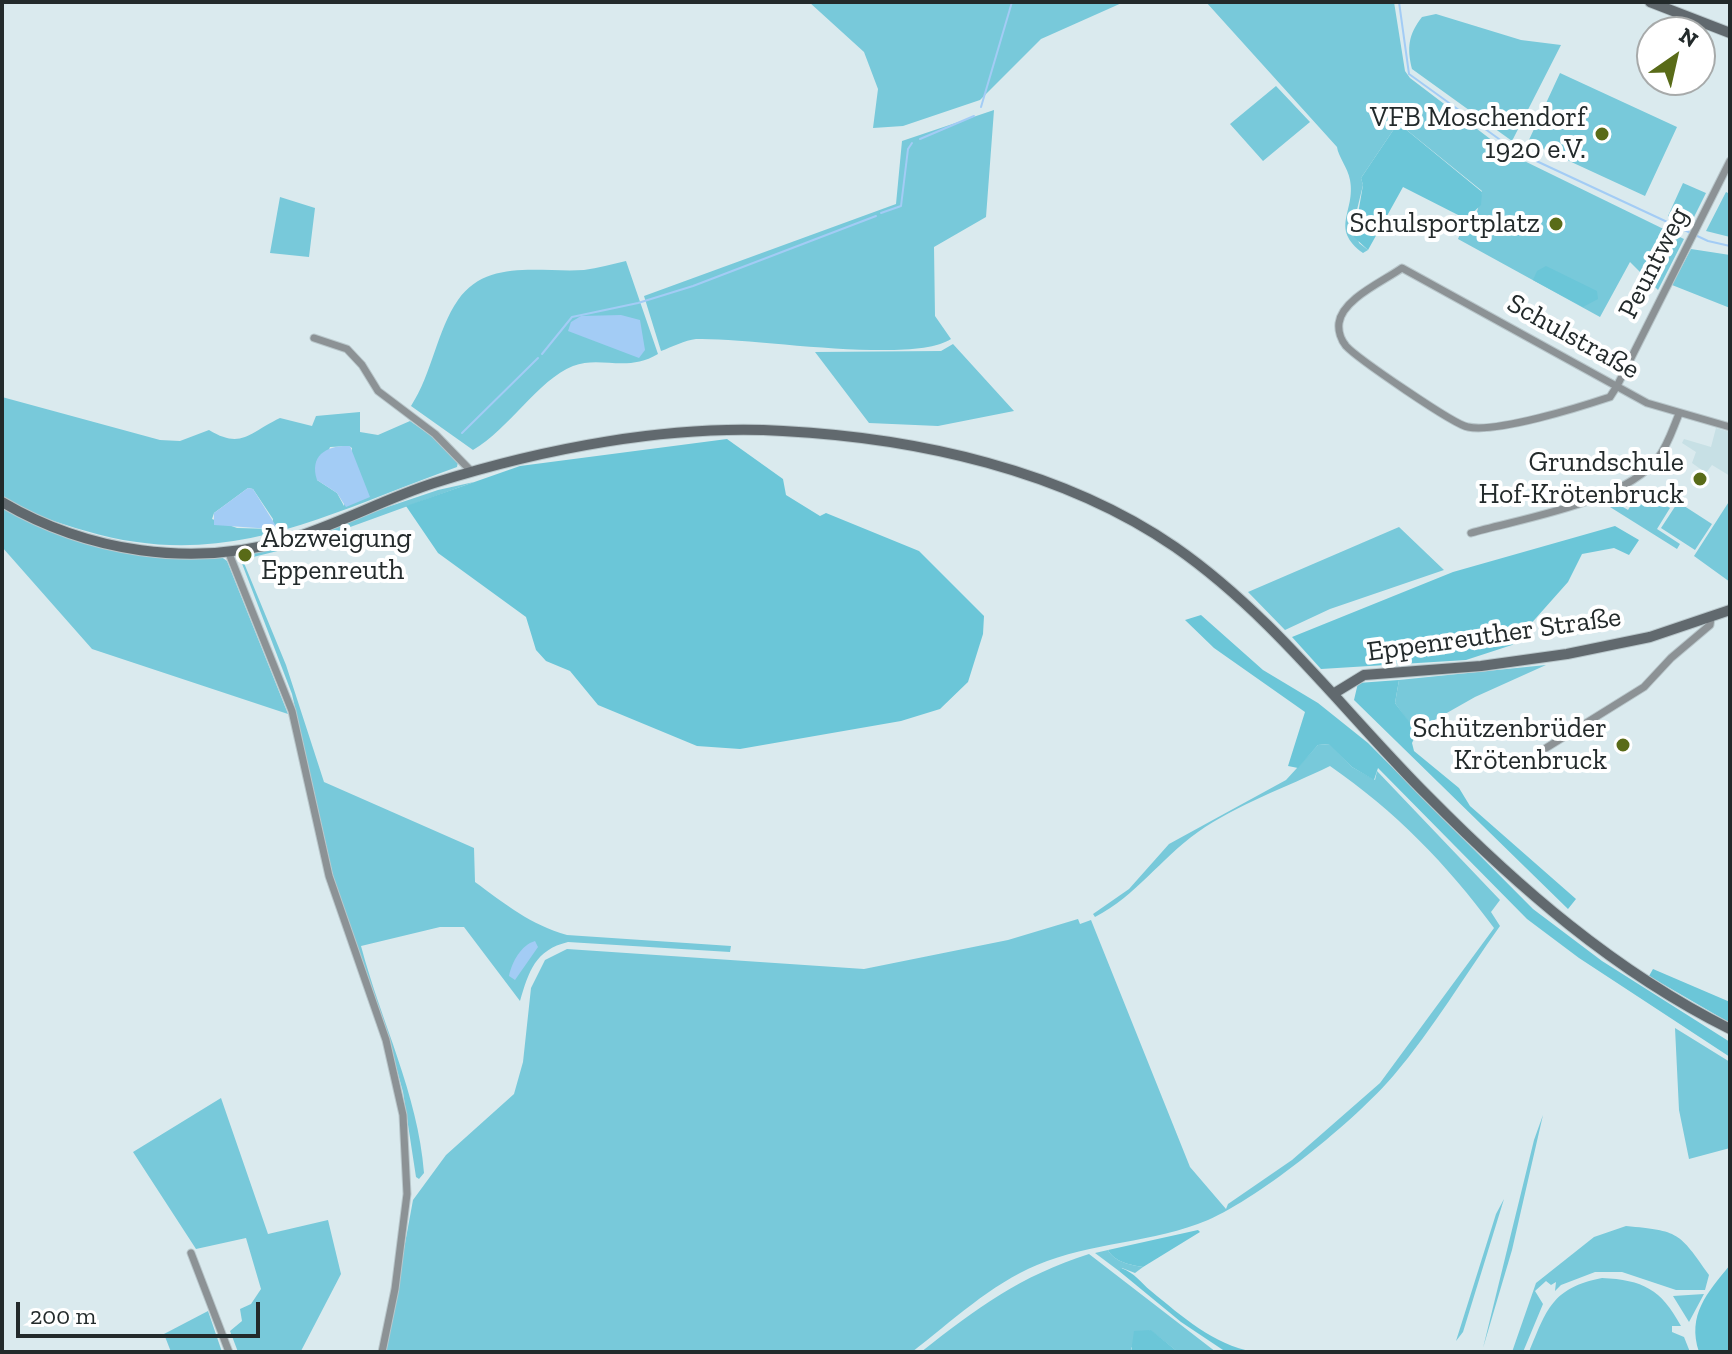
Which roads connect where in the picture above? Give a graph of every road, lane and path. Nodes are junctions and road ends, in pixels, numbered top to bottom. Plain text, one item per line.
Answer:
1 (1650, 2) edge
2 (1730, 33) edge
3 (1730, 161) edge
4 (314, 338) dead end
5 (1617, 386) junction
6 (1679, 414) junction
7 (1730, 427) edge
8 (472, 472) junction
9 (2, 502) edge
10 (1471, 533) dead end
11 (228, 551) junction
12 (1730, 610) edge
13 (1711, 618) junction
14 (1333, 694) junction
15 (1546, 748) dead end
16 (1730, 1029) edge
17 (191, 1253) dead end
18 (229, 1352) edge
19 (382, 1352) edge

1 - 2 main road
3 - 5 street, Peuntweg
4 - 8 street
5 - 5 street, Schulstraße
5 - 6 street, Schulstraße
6 - 7 street, Schulstraße
6 - 10 street
8 - 11 main road
8 - 14 main road
9 - 11 main road
11 - 19 street
12 - 13 main road, Eppenreuther Straße
13 - 14 main road, Eppenreuther Straße
13 - 15 street, Eppenreuther Straße
14 - 16 main road
17 - 18 street

